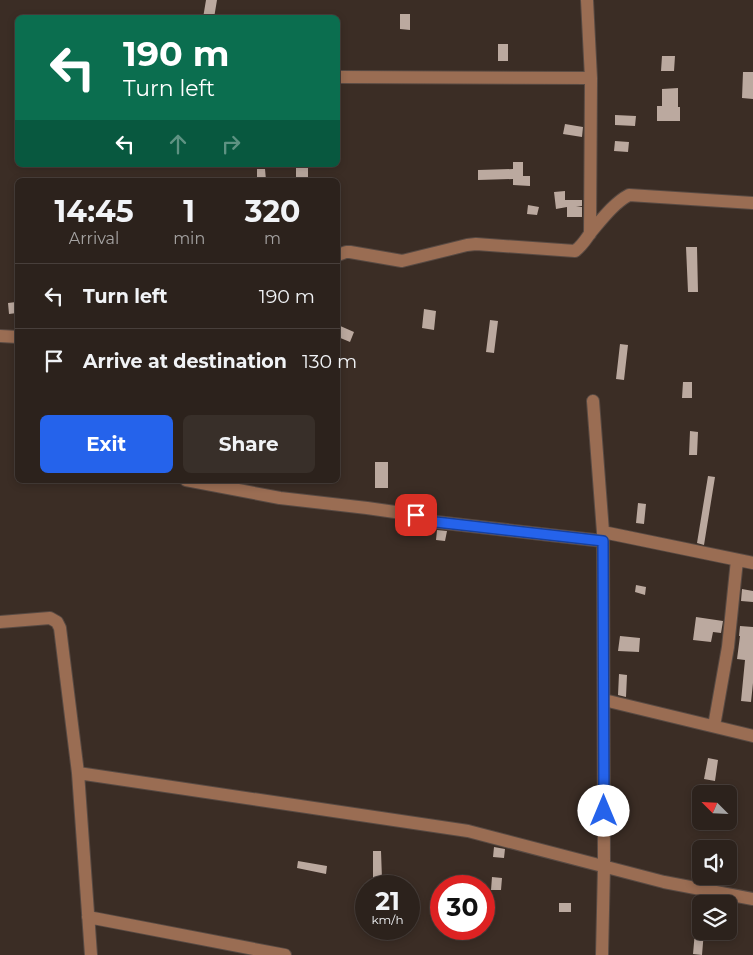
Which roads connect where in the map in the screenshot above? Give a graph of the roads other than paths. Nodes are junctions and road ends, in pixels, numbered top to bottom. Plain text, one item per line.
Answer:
1 (587, 0) edge
2 (340, 77) edge
3 (591, 78) junction
4 (753, 202) edge
5 (590, 234) junction
6 (340, 254) edge
7 (0, 336) edge
8 (15, 336) edge
9 (593, 401) dead end
10 (202, 483) edge
11 (603, 537) junction
12 (737, 560) junction
13 (753, 563) edge
14 (0, 622) edge
15 (604, 700) junction
16 (714, 726) junction
17 (753, 736) edge
18 (78, 774) junction
19 (604, 866) junction
20 (753, 899) edge
21 (88, 916) junction
22 (91, 955) edge
23 (285, 955) edge
24 (602, 955) edge

1 - 3 street
2 - 3 street
3 - 5 street
4 - 5 street
5 - 6 street
7 - 8 street
9 - 11 street
10 - 11 street
11 - 12 street
11 - 15 street
12 - 13 street
12 - 16 street
14 - 18 street
15 - 16 street
15 - 19 street
16 - 17 street
18 - 19 street
18 - 21 street
19 - 20 street
19 - 24 street
21 - 22 street
21 - 23 street

